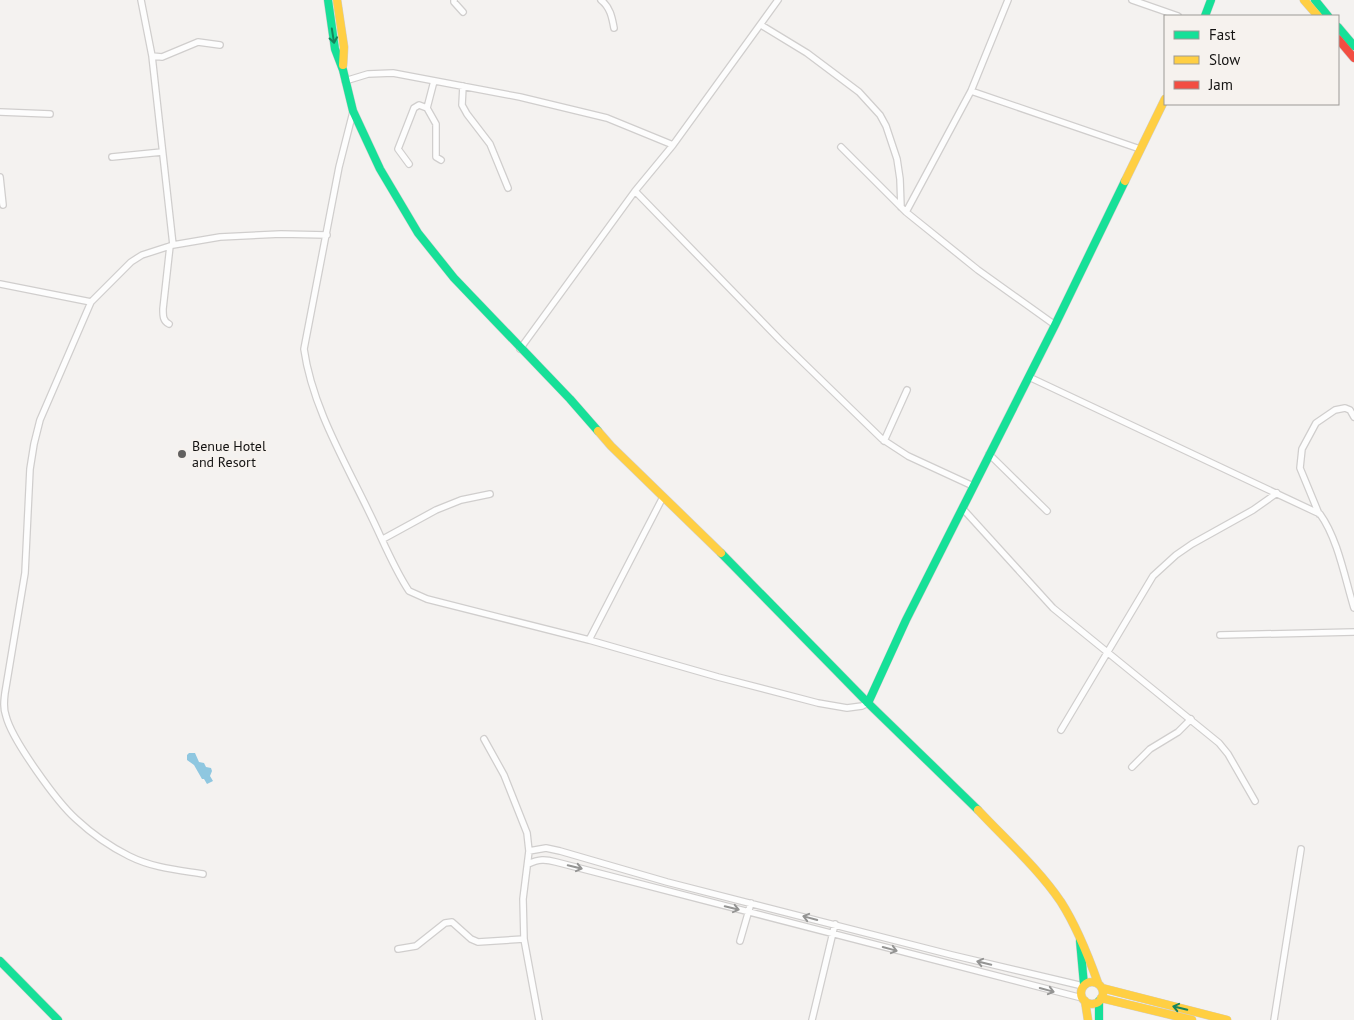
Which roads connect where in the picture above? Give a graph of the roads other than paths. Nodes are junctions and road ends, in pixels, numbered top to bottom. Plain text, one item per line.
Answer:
1 (141, 0) edge
2 (328, 0) edge
3 (337, 0) edge
4 (454, 0) edge
5 (601, 0) edge
6 (778, 0) edge
7 (1008, 0) edge
8 (1132, 0) edge
9 (1211, 0) edge
10 (1304, 0) edge
11 (1314, 0) edge
12 (463, 12) dead end
13 (1175, 15) edge
14 (1205, 15) edge
15 (1317, 15) edge
16 (1327, 15) edge
17 (761, 24) junction
18 (614, 28) dead end
19 (1339, 28) edge
20 (1339, 40) edge
21 (220, 44) dead end
22 (1354, 46) edge
23 (152, 56) junction
24 (1354, 58) edge
25 (343, 70) junction
26 (345, 80) junction
27 (434, 81) junction
28 (463, 86) junction
29 (971, 91) junction
30 (1164, 101) edge
31 (427, 108) junction
32 (353, 111) junction
33 (0, 112) edge
34 (50, 114) dead end
35 (673, 145) junction
36 (841, 147) dead end
37 (1140, 150) junction
38 (162, 152) junction
39 (112, 158) dead end
40 (441, 160) dead end
41 (409, 164) dead end
42 (0, 177) edge
43 (508, 188) dead end
44 (635, 191) junction
45 (3, 205) dead end
46 (903, 209) junction
47 (327, 235) junction
48 (172, 246) junction
49 (0, 284) edge
50 (91, 302) junction
51 (169, 324) dead end
52 (1055, 325) junction
53 (520, 349) junction
54 (1029, 376) junction
55 (907, 390) dead end
56 (1354, 416) edge
57 (884, 441) junction
58 (989, 454) junction
59 (973, 486) junction
60 (1277, 493) junction
61 (490, 494) dead end
62 (663, 498) junction
63 (962, 509) junction
64 (1047, 511) dead end
65 (1320, 514) junction
66 (382, 539) junction
67 (1354, 608) edge
68 (1354, 632) edge
69 (1220, 635) dead end
70 (588, 640) junction
71 (1108, 654) junction
72 (868, 704) junction
73 (1191, 719) junction
74 (1061, 730) dead end
75 (484, 739) dead end
76 (1132, 767) dead end
77 (1255, 802) dead end
78 (1301, 849) dead end
79 (529, 851) junction
80 (528, 864) junction
81 (203, 874) dead end
82 (648, 876) junction
83 (645, 885) junction
84 (751, 903) junction
85 (781, 910) junction
86 (749, 912) junction
87 (778, 920) junction
88 (835, 924) junction
89 (832, 934) junction
90 (1080, 936) junction
91 (524, 938) junction
92 (740, 941) dead end
93 (398, 949) dead end
94 (0, 962) edge
95 (1083, 985) junction
96 (1100, 986) junction
97 (1083, 999) junction
98 (1100, 1000) junction
99 (58, 1020) edge
100 (539, 1020) edge
101 (812, 1020) edge
102 (1088, 1020) edge
103 (1099, 1020) edge
104 (1192, 1020) edge
105 (1227, 1020) edge
106 (1274, 1020) edge

1 - 23 street
2 -> 25 main road
3 - 25 main road
4 - 12 street
5 - 18 street
6 - 17 street
7 - 29 street
8 - 13 street
9 - 14 main road
10 - 15 main road
11 - 16 main road
17 - 35 street
17 - 46 street
19 - 22 main road
20 - 24 main road
21 - 23 street
23 - 38 street
25 - 26 main road
26 - 27 street
26 - 32 main road
27 - 28 street
27 - 31 street
28 - 35 street
28 - 43 street
29 - 37 street
29 - 46 street
30 - 37 main road
31 - 40 street
31 - 41 street
32 - 47 street
32 - 53 main road
33 - 34 street
35 - 44 street
36 - 46 street
37 - 52 main road
38 - 39 street
38 - 48 street
42 - 45 street
44 - 53 street
44 - 57 street
46 - 52 street
47 - 48 street
47 - 66 street
48 - 50 street
48 - 51 street
49 - 50 street
50 - 81 street
52 - 54 main road
53 - 62 main road
54 - 58 main road
54 - 60 street
55 - 57 street
56 - 65 street
57 - 59 street
58 - 59 main road
58 - 64 street
59 - 63 main road
60 - 65 street
60 - 71 street
61 - 66 street
62 - 70 street
62 - 72 main road
63 - 71 street
63 - 72 main road
65 - 67 street
66 - 70 street
68 - 69 street
70 - 72 street
71 - 73 street
71 - 74 street
72 - 90 main road
73 - 76 street
73 - 77 street
75 - 79 street
78 - 106 street
79 - 80 street
79 - 82 street
80 -> 83 street
80 - 91 street
82 - 83 street
82 - 84 street
83 -> 86 street
84 - 85 street
84 - 86 street
85 - 87 street
88 -> 85 street
86 - 87 street
86 - 92 street
87 - 89 street
88 - 89 street
95 -> 88 street
89 -> 97 street
89 - 101 street
90 - 95 main road
90 - 96 main road
91 - 93 street
91 - 100 street
94 - 99 main road
95 - 96 main road
95 - 97 main road
96 - 98 main road
105 -> 96 main road
97 - 98 main road
97 - 102 main road
98 - 103 main road
98 - 104 main road

